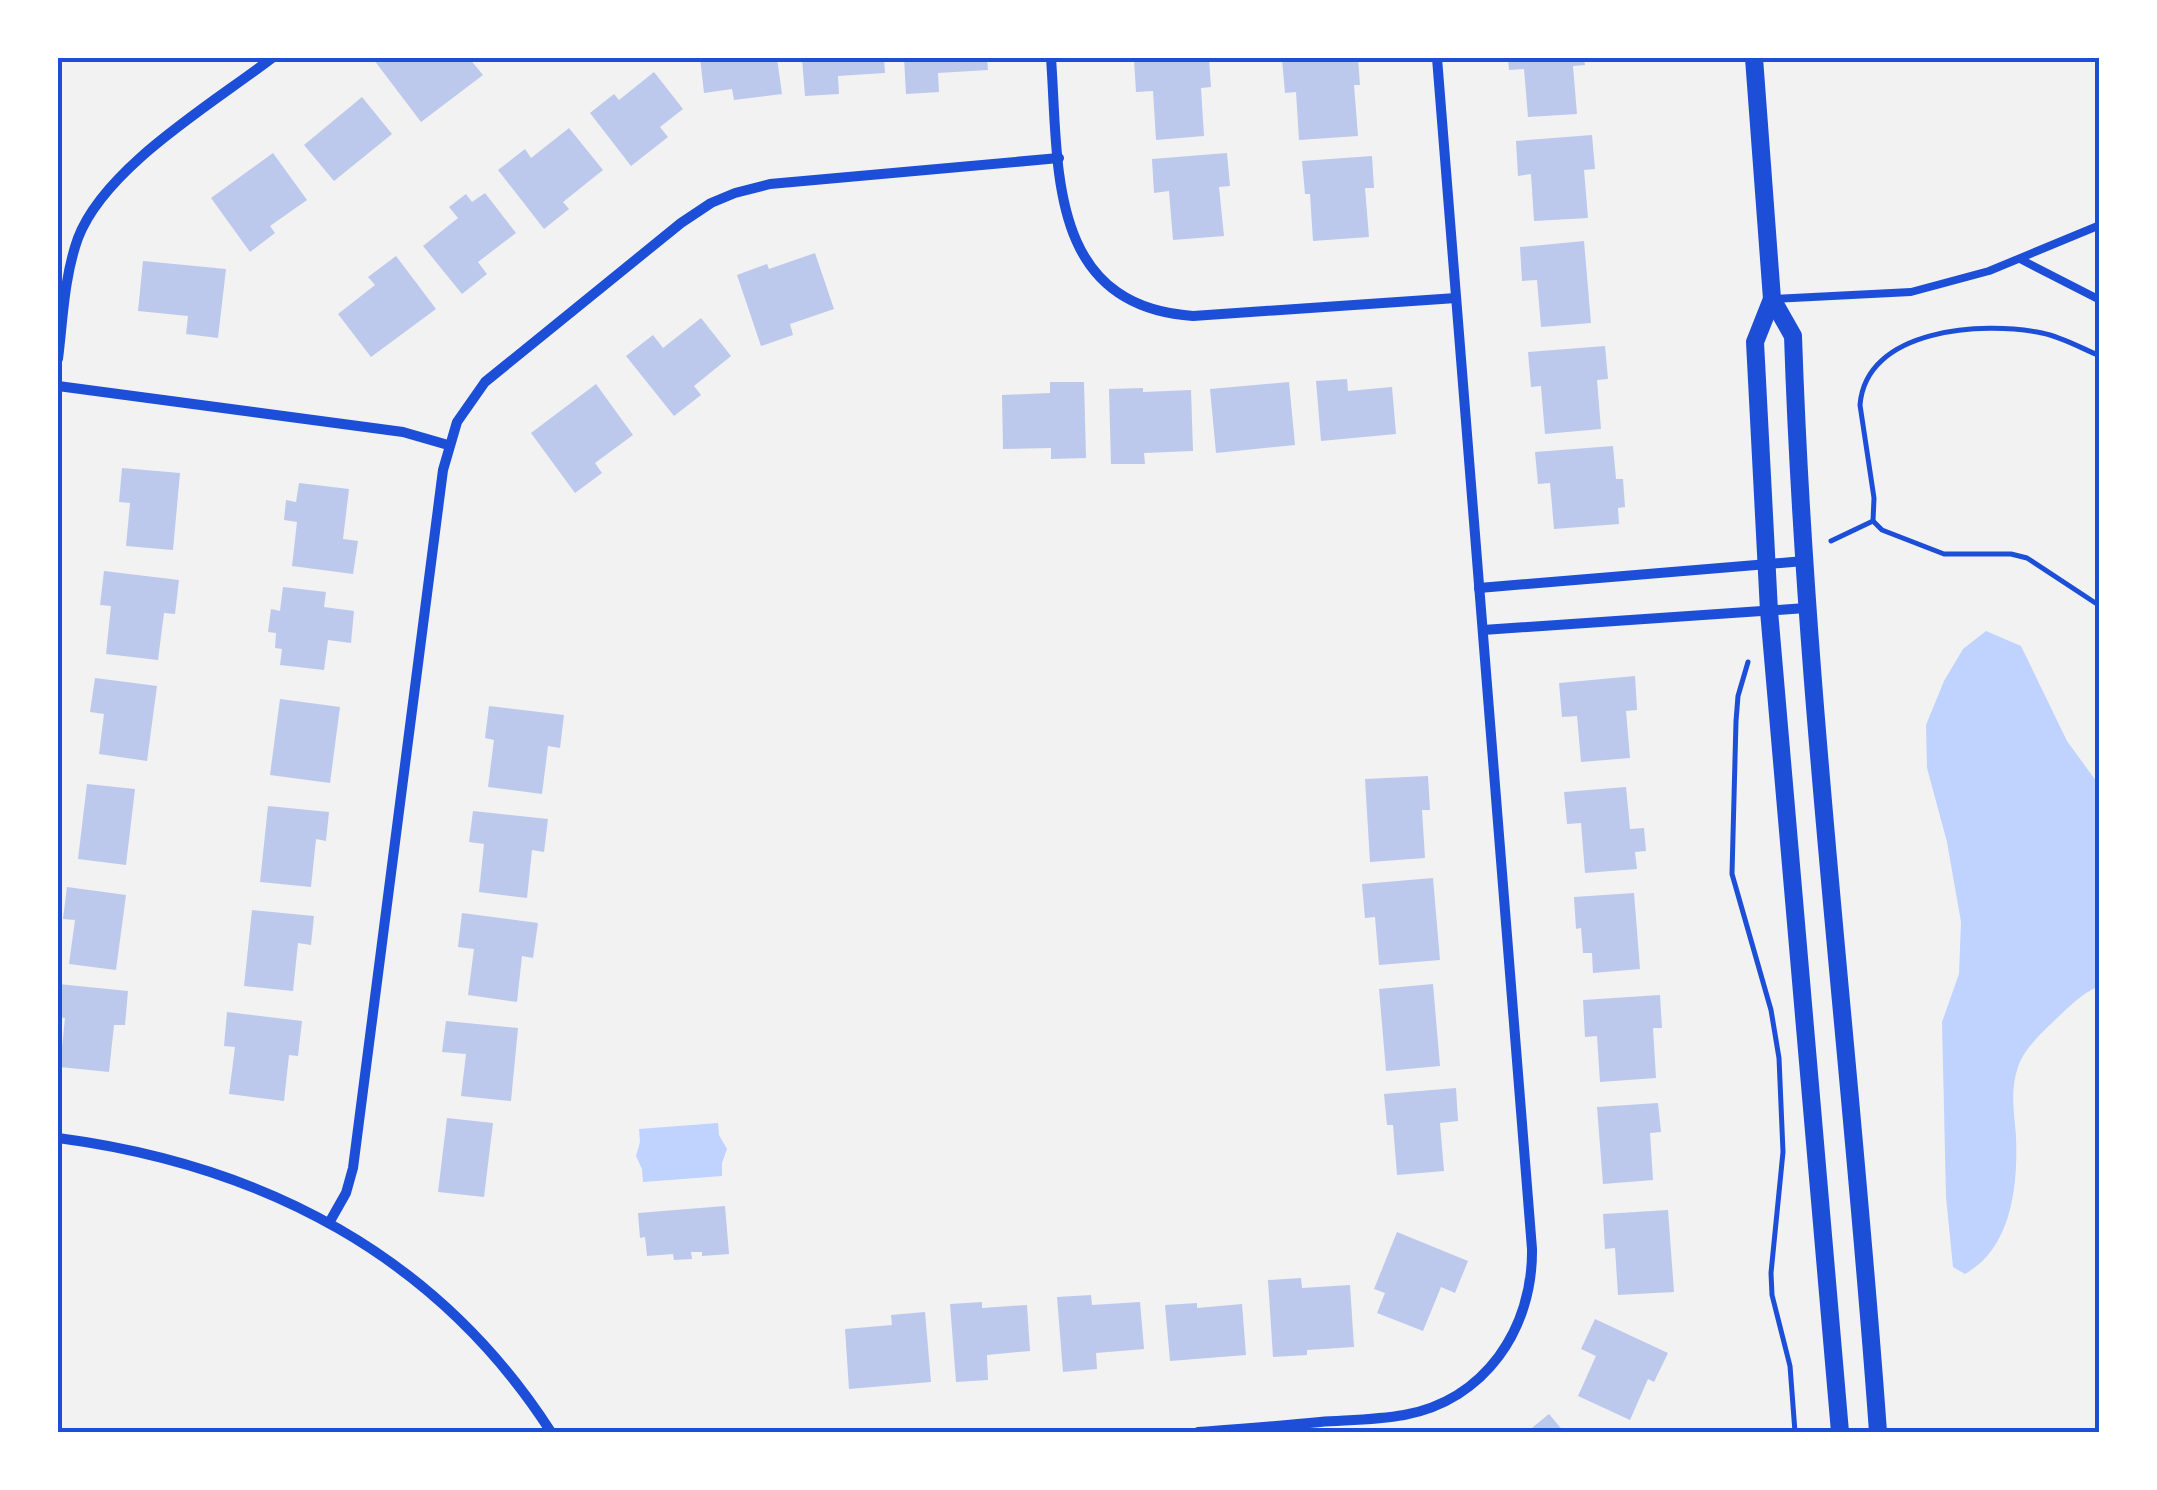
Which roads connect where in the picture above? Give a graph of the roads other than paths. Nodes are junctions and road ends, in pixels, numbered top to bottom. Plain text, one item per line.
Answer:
1 (272, 58) edge
2 (1051, 58) edge
3 (1437, 58) edge
4 (1754, 58) edge
5 (1059, 158) junction
6 (2100, 225) edge
7 (2020, 259) junction
8 (1456, 298) junction
9 (1772, 299) junction
10 (2100, 300) edge
11 (58, 359) edge
12 (58, 386) edge
13 (448, 445) junction
14 (1804, 562) junction
15 (1767, 564) junction
16 (1479, 588) junction
17 (1806, 608) junction
18 (1769, 610) junction
19 (1482, 630) junction
20 (58, 1138) edge
21 (330, 1223) junction
22 (551, 1432) edge
23 (1198, 1432) edge
24 (1840, 1432) edge
25 (1878, 1432) edge

1 - 11 street
2 - 5 street
3 - 8 street
4 - 9 street
5 - 8 street
5 - 13 street
6 - 7 lane
7 - 9 lane
7 - 10 lane
8 - 16 street
9 - 14 street
9 - 15 street
12 - 13 street
13 - 21 street
14 - 15 street
14 - 17 street
15 - 16 street
15 - 18 street
16 - 19 street
17 - 18 street
17 - 25 street
18 - 19 street
18 - 24 street
19 - 23 street
20 - 21 street
21 - 22 street

